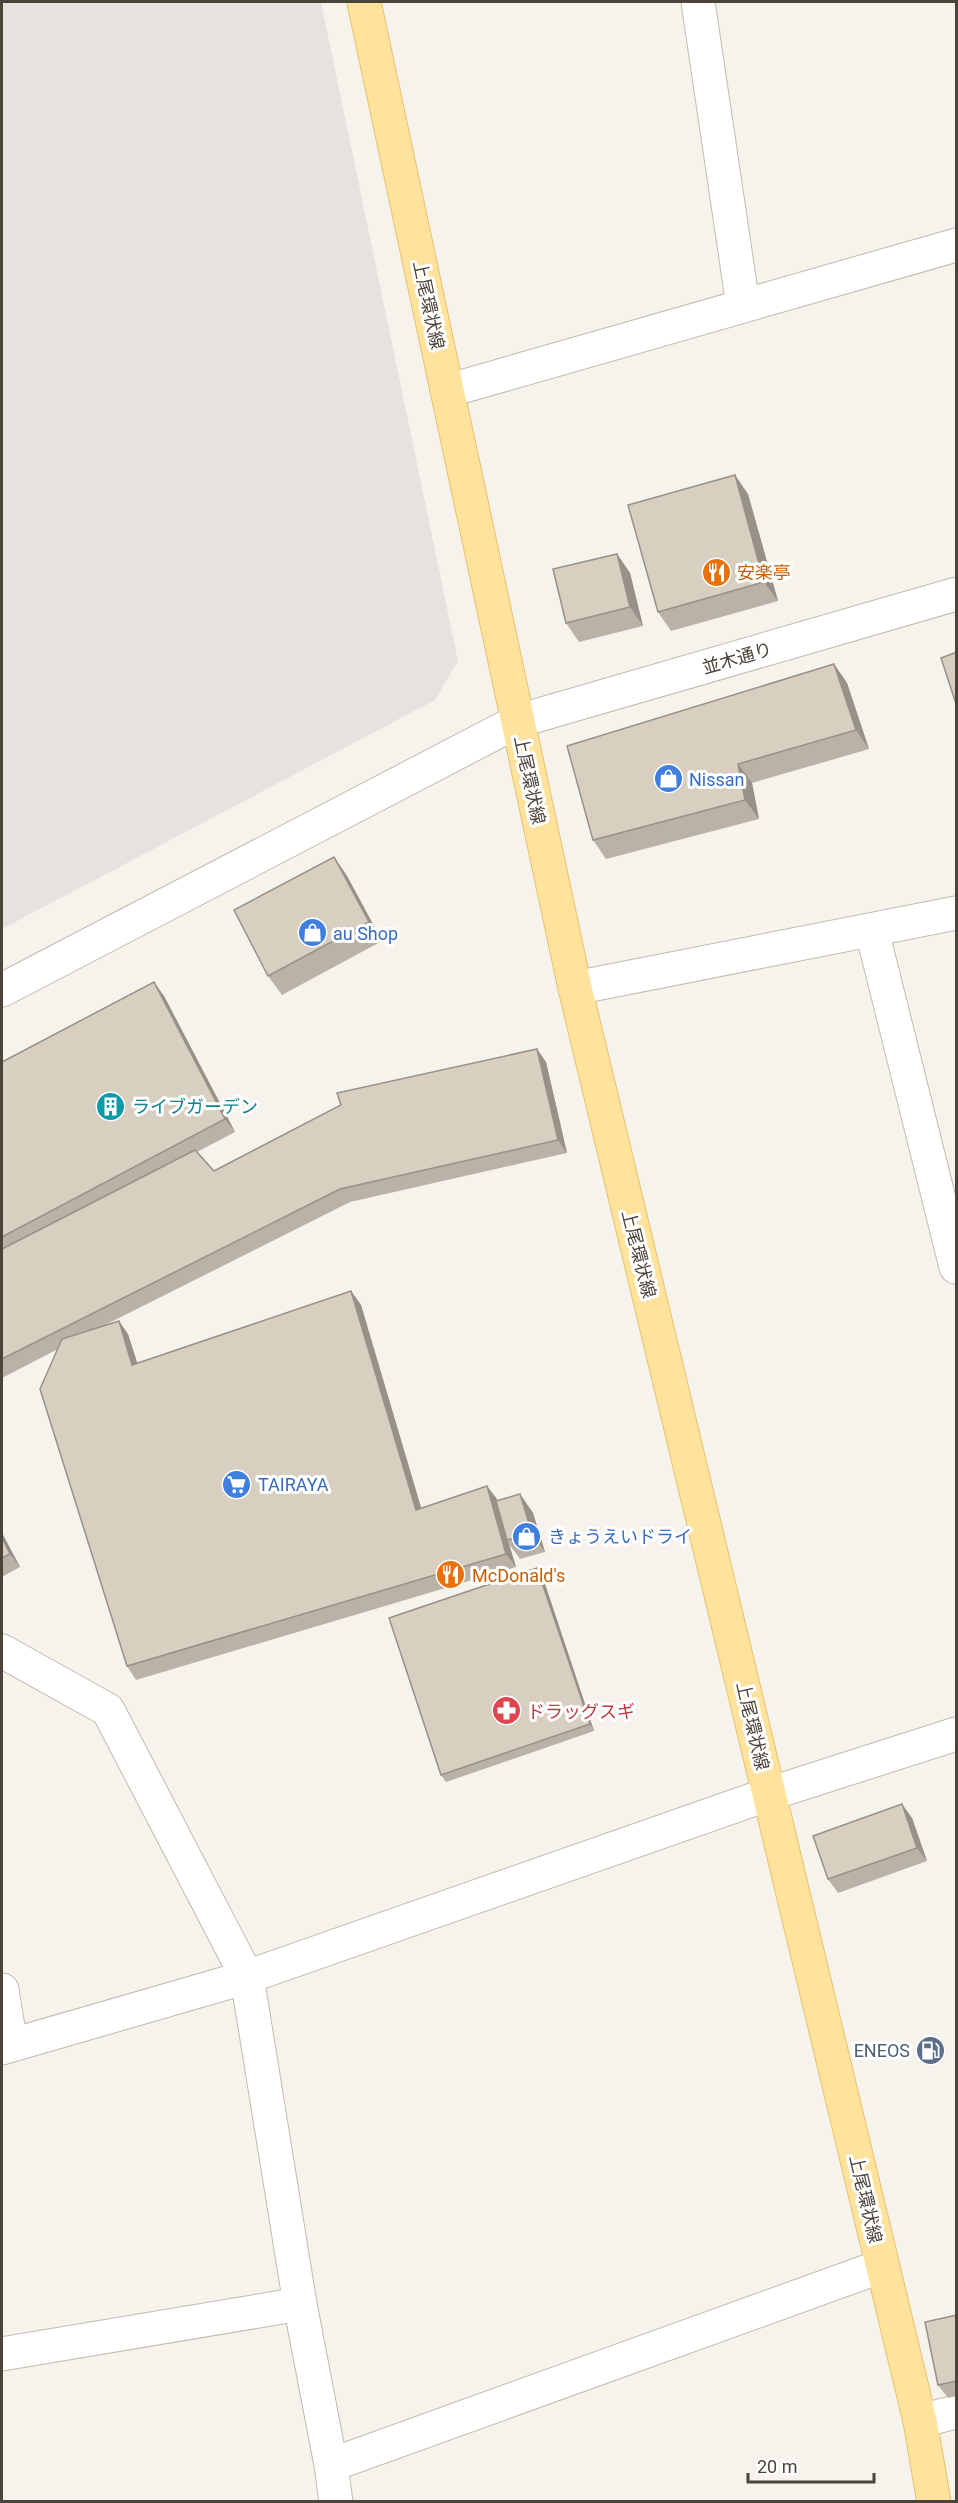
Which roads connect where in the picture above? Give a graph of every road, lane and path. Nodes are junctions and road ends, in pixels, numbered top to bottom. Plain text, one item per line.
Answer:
1 (364, 2) edge
2 (699, 2) edge
3 (957, 245) edge
4 (743, 305) junction
5 (447, 392) junction
6 (957, 594) edge
7 (518, 722) junction
8 (957, 913) edge
9 (872, 932) junction
10 (575, 988) junction
11 (2, 990) edge
12 (957, 1267) edge
13 (2, 1651) edge
14 (957, 1734) edge
15 (769, 1794) junction
16 (247, 1977) junction
17 (2, 1990) edge
18 (6, 2046) edge
19 (882, 2266) junction
20 (300, 2304) junction
21 (2, 2354) edge
22 (957, 2412) edge
23 (920, 2421) junction
24 (331, 2465) junction
25 (336, 2502) edge
26 (934, 2502) edge

1 - 5 main road, 上尾環状線
2 - 4 street
3 - 4 street
4 - 5 street
5 - 7 main road, 上尾環状線
6 - 7 street, 並木通り
7 - 10 main road, 上尾環状線
7 - 11 street, 並木通り
8 - 9 street
9 - 10 street
9 - 12 street
10 - 15 main road, 上尾環状線
13 - 16 street
14 - 15 street
15 - 16 street
15 - 19 main road, 上尾環状線
16 - 18 street
16 - 20 street
17 - 18 street
19 - 23 main road, 上尾環状線
19 - 24 street
20 - 21 street
20 - 24 street
22 - 23 street
23 - 26 main road, 上尾環状線
24 - 25 street

